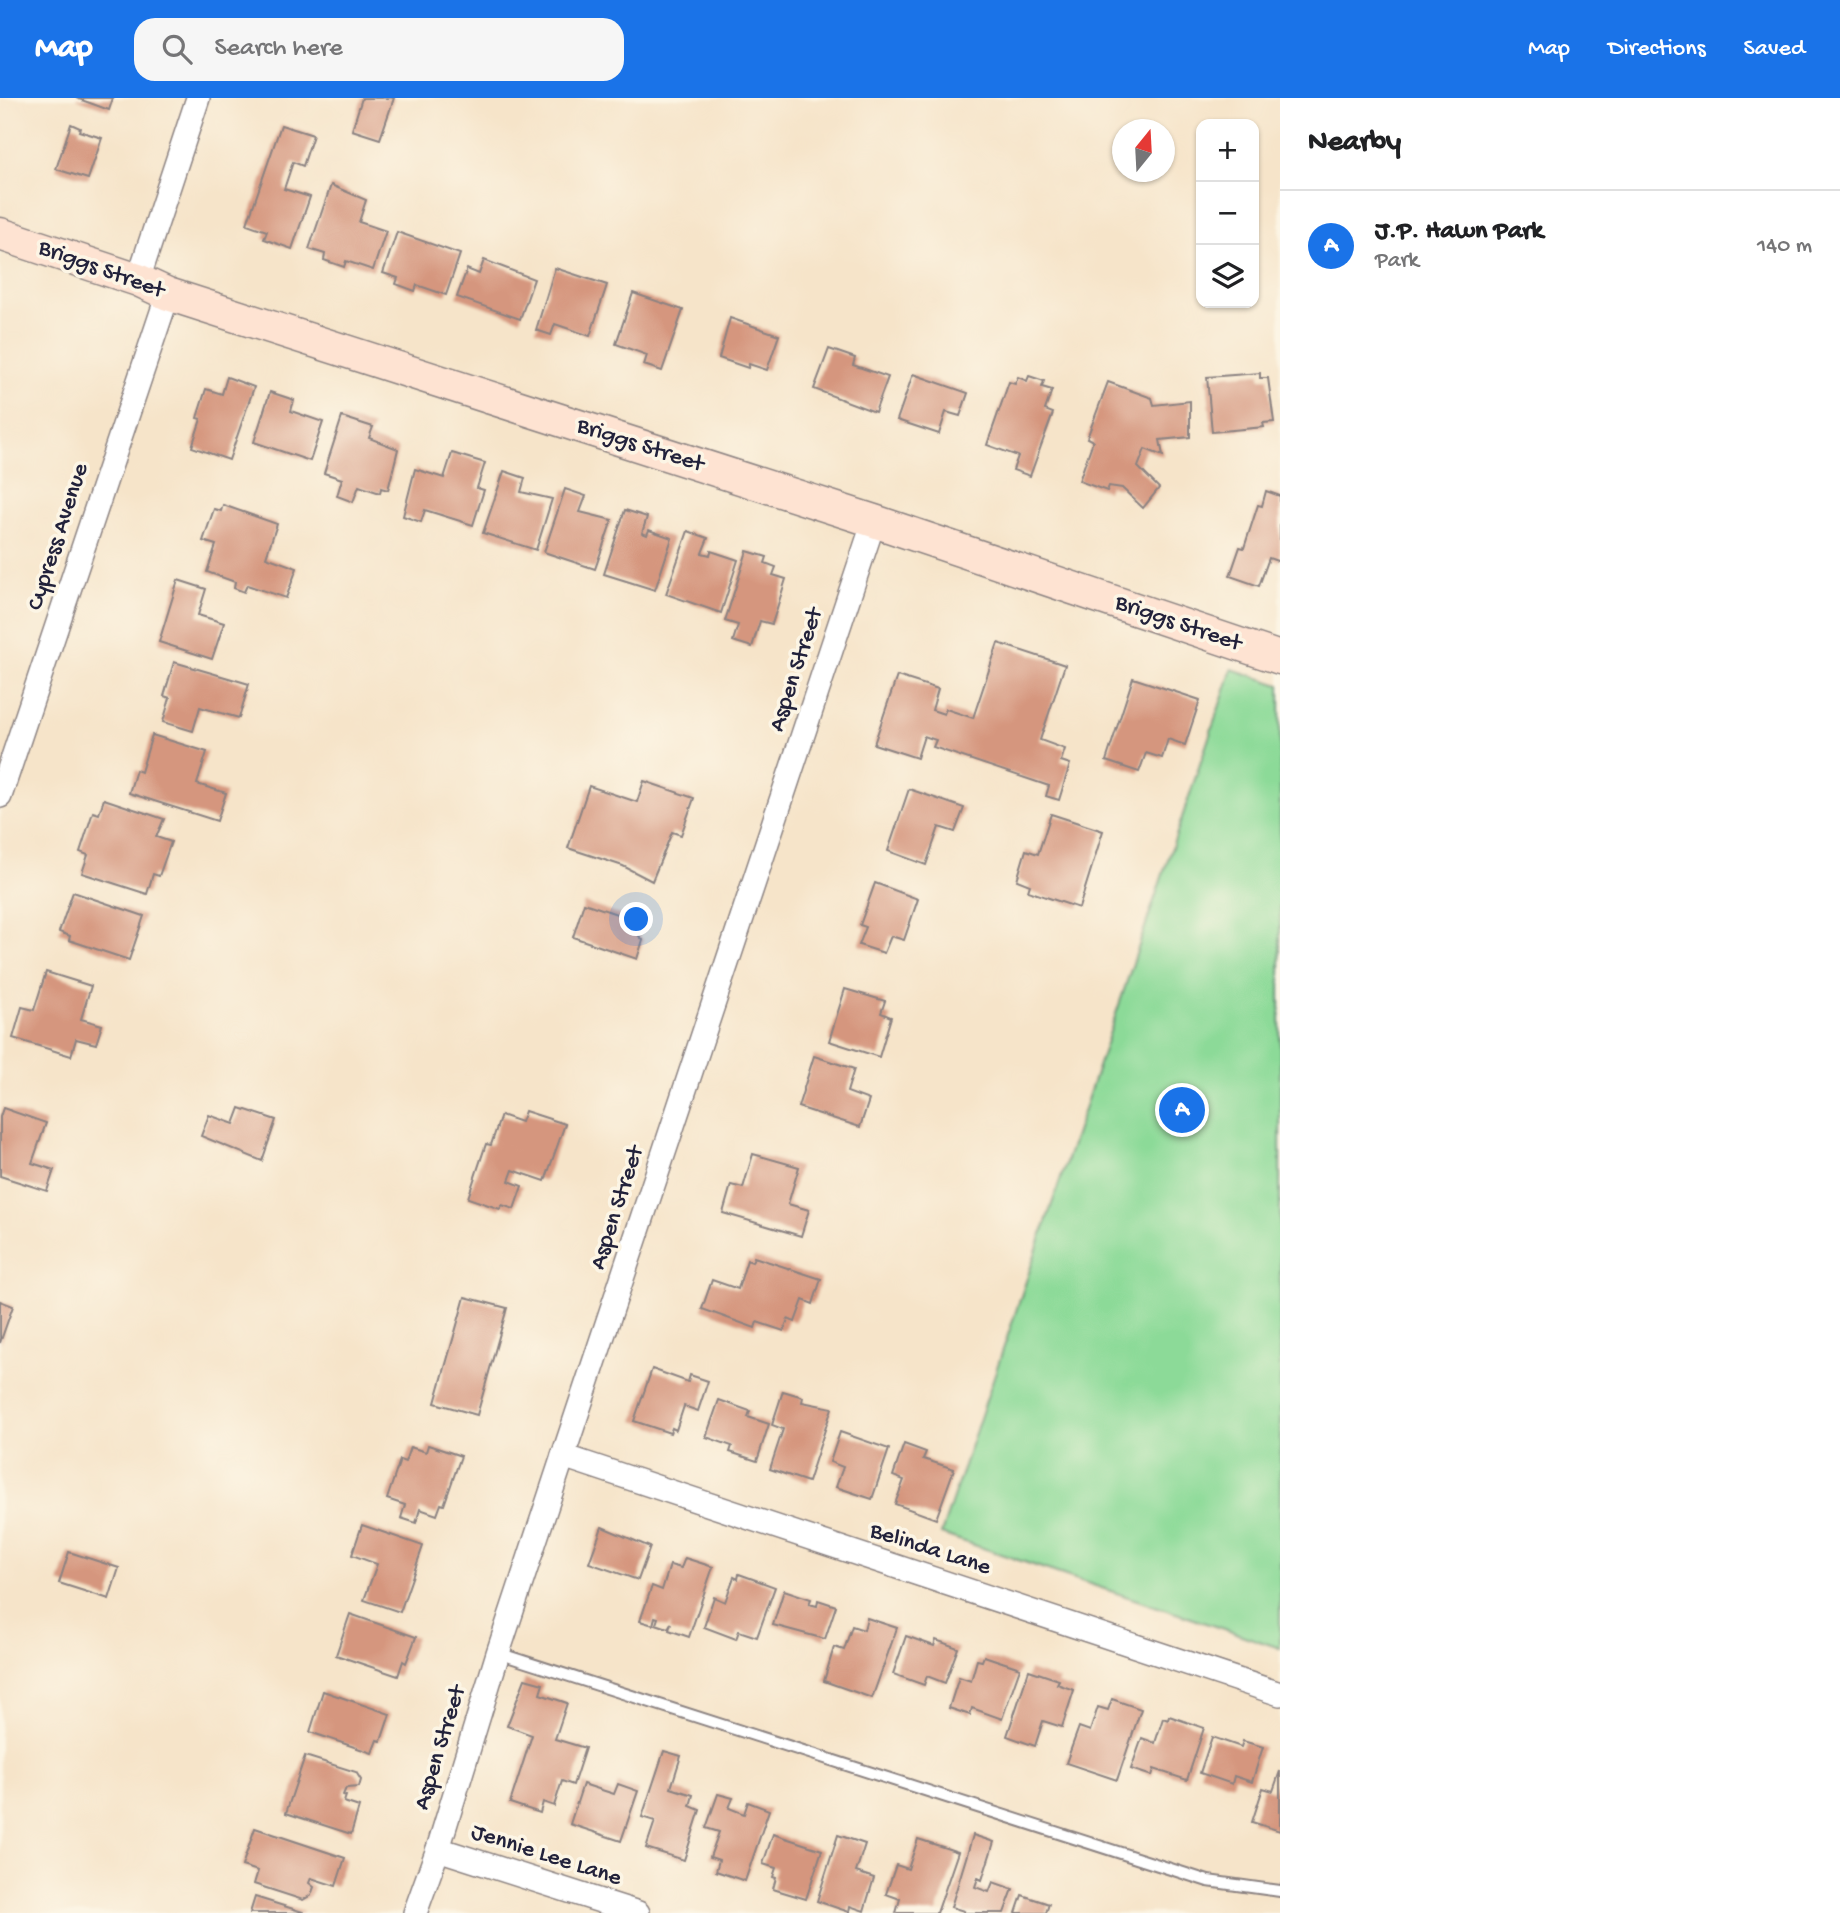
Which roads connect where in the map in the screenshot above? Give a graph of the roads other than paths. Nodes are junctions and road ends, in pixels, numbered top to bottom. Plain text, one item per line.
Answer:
1 (198, 98) edge
2 (0, 234) edge
3 (138, 280) junction
4 (168, 294) junction
5 (874, 521) junction
6 (1280, 658) edge
7 (4, 775) edge
8 (0, 796) edge
9 (563, 1456) junction
10 (498, 1653) junction
11 (1280, 1694) edge
12 (438, 1849) junction
13 (1280, 1891) edge
14 (415, 1913) edge
15 (638, 1913) edge

1 - 3 street
2 - 3 street, Briggs Street
3 - 4 street, Briggs Street
4 - 5 street, Briggs Street
4 - 7 street, Cypress Avenue
5 - 6 street, Briggs Street
5 - 9 street, Aspen Street
7 - 8 street, Cypress Avenue
9 - 10 street, Aspen Street
9 - 11 street, Belinda Lane
10 - 12 street, Aspen Street
10 - 13 lane
12 - 14 street, Aspen Street
12 - 15 street, Jennie Lee Lane

